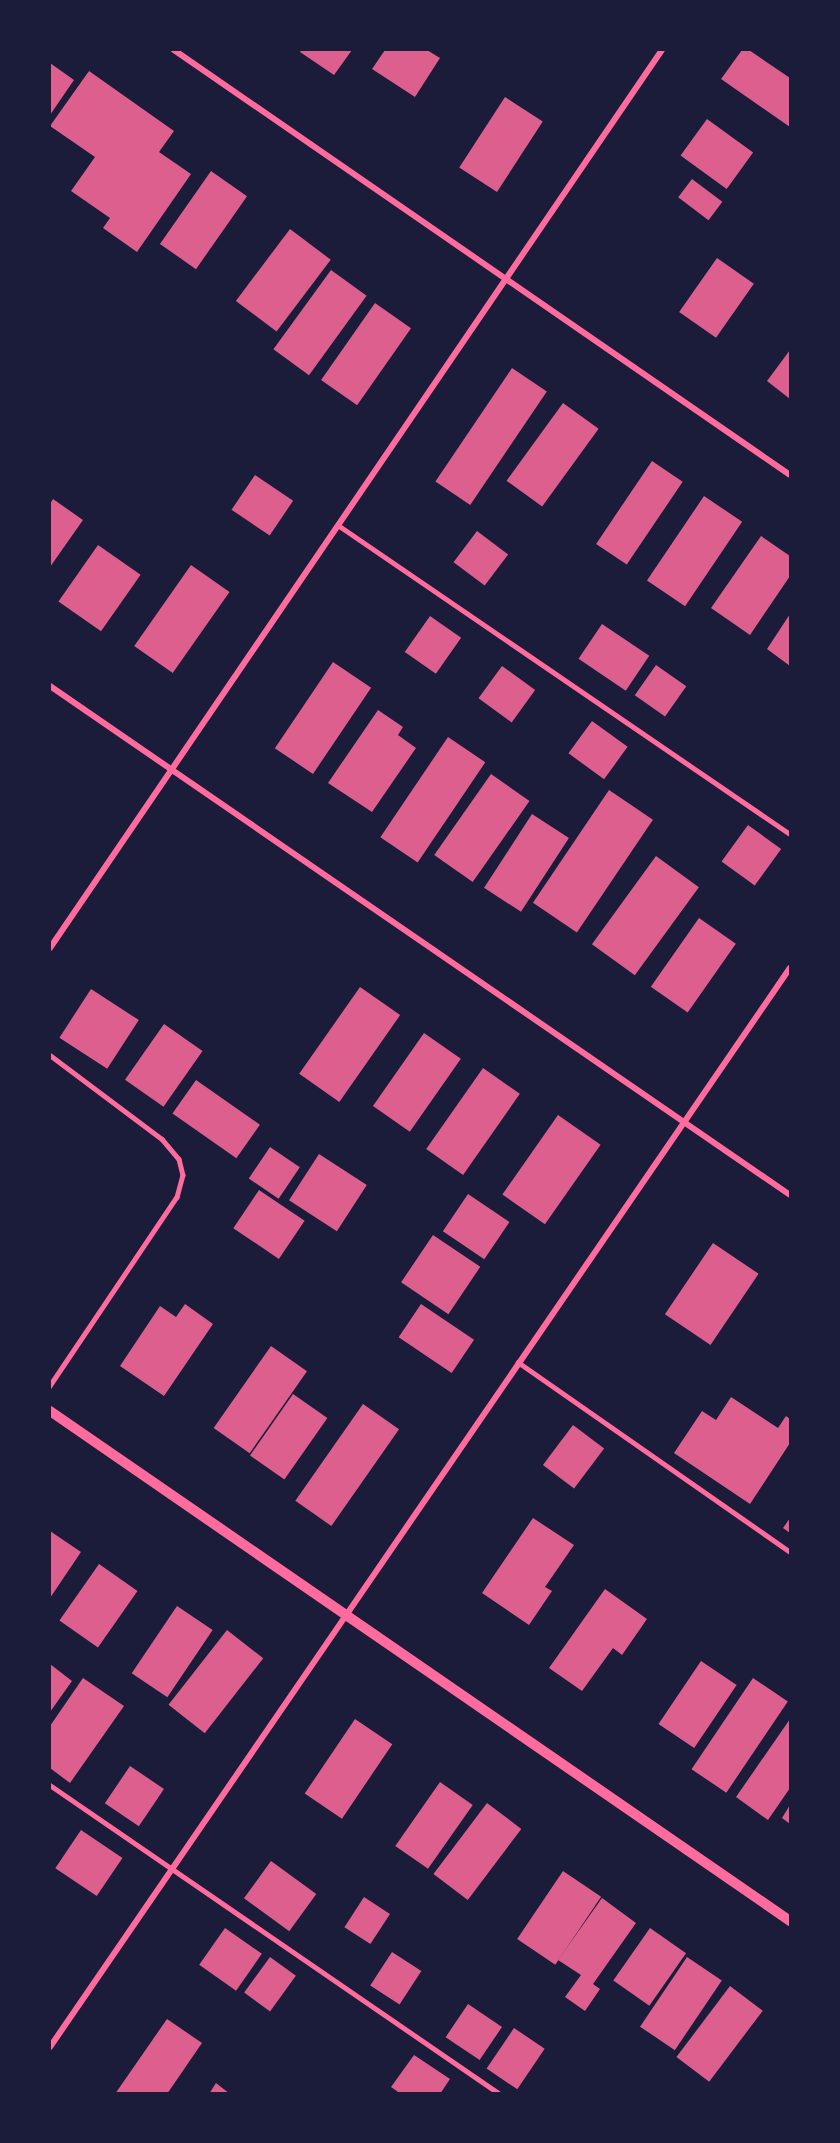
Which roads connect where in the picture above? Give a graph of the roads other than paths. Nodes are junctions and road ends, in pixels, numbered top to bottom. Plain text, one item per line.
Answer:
1 (174, 50) edge
2 (662, 50) edge
3 (505, 280) junction
4 (790, 475) edge
5 (338, 525) junction
6 (50, 686) edge
7 (171, 769) junction
8 (790, 834) edge
9 (50, 948) edge
10 (790, 968) edge
11 (50, 1055) edge
12 (683, 1122) junction
13 (790, 1195) edge
14 (518, 1362) junction
15 (50, 1386) edge
16 (50, 1411) edge
17 (790, 1552) edge
18 (344, 1614) junction
19 (50, 1785) edge
20 (171, 1868) junction
21 (790, 1921) edge
22 (50, 2047) edge
23 (500, 2094) edge

1 - 3 street
2 - 3 street
3 - 4 street
3 - 5 street
5 - 7 street
5 - 8 lane
6 - 7 street
7 - 9 street
7 - 12 street
10 - 12 street
11 - 15 lane
12 - 13 street
12 - 14 street
14 - 17 lane
14 - 18 street
16 - 18 street
18 - 20 street
18 - 21 street
19 - 20 lane
20 - 22 street
20 - 23 lane

